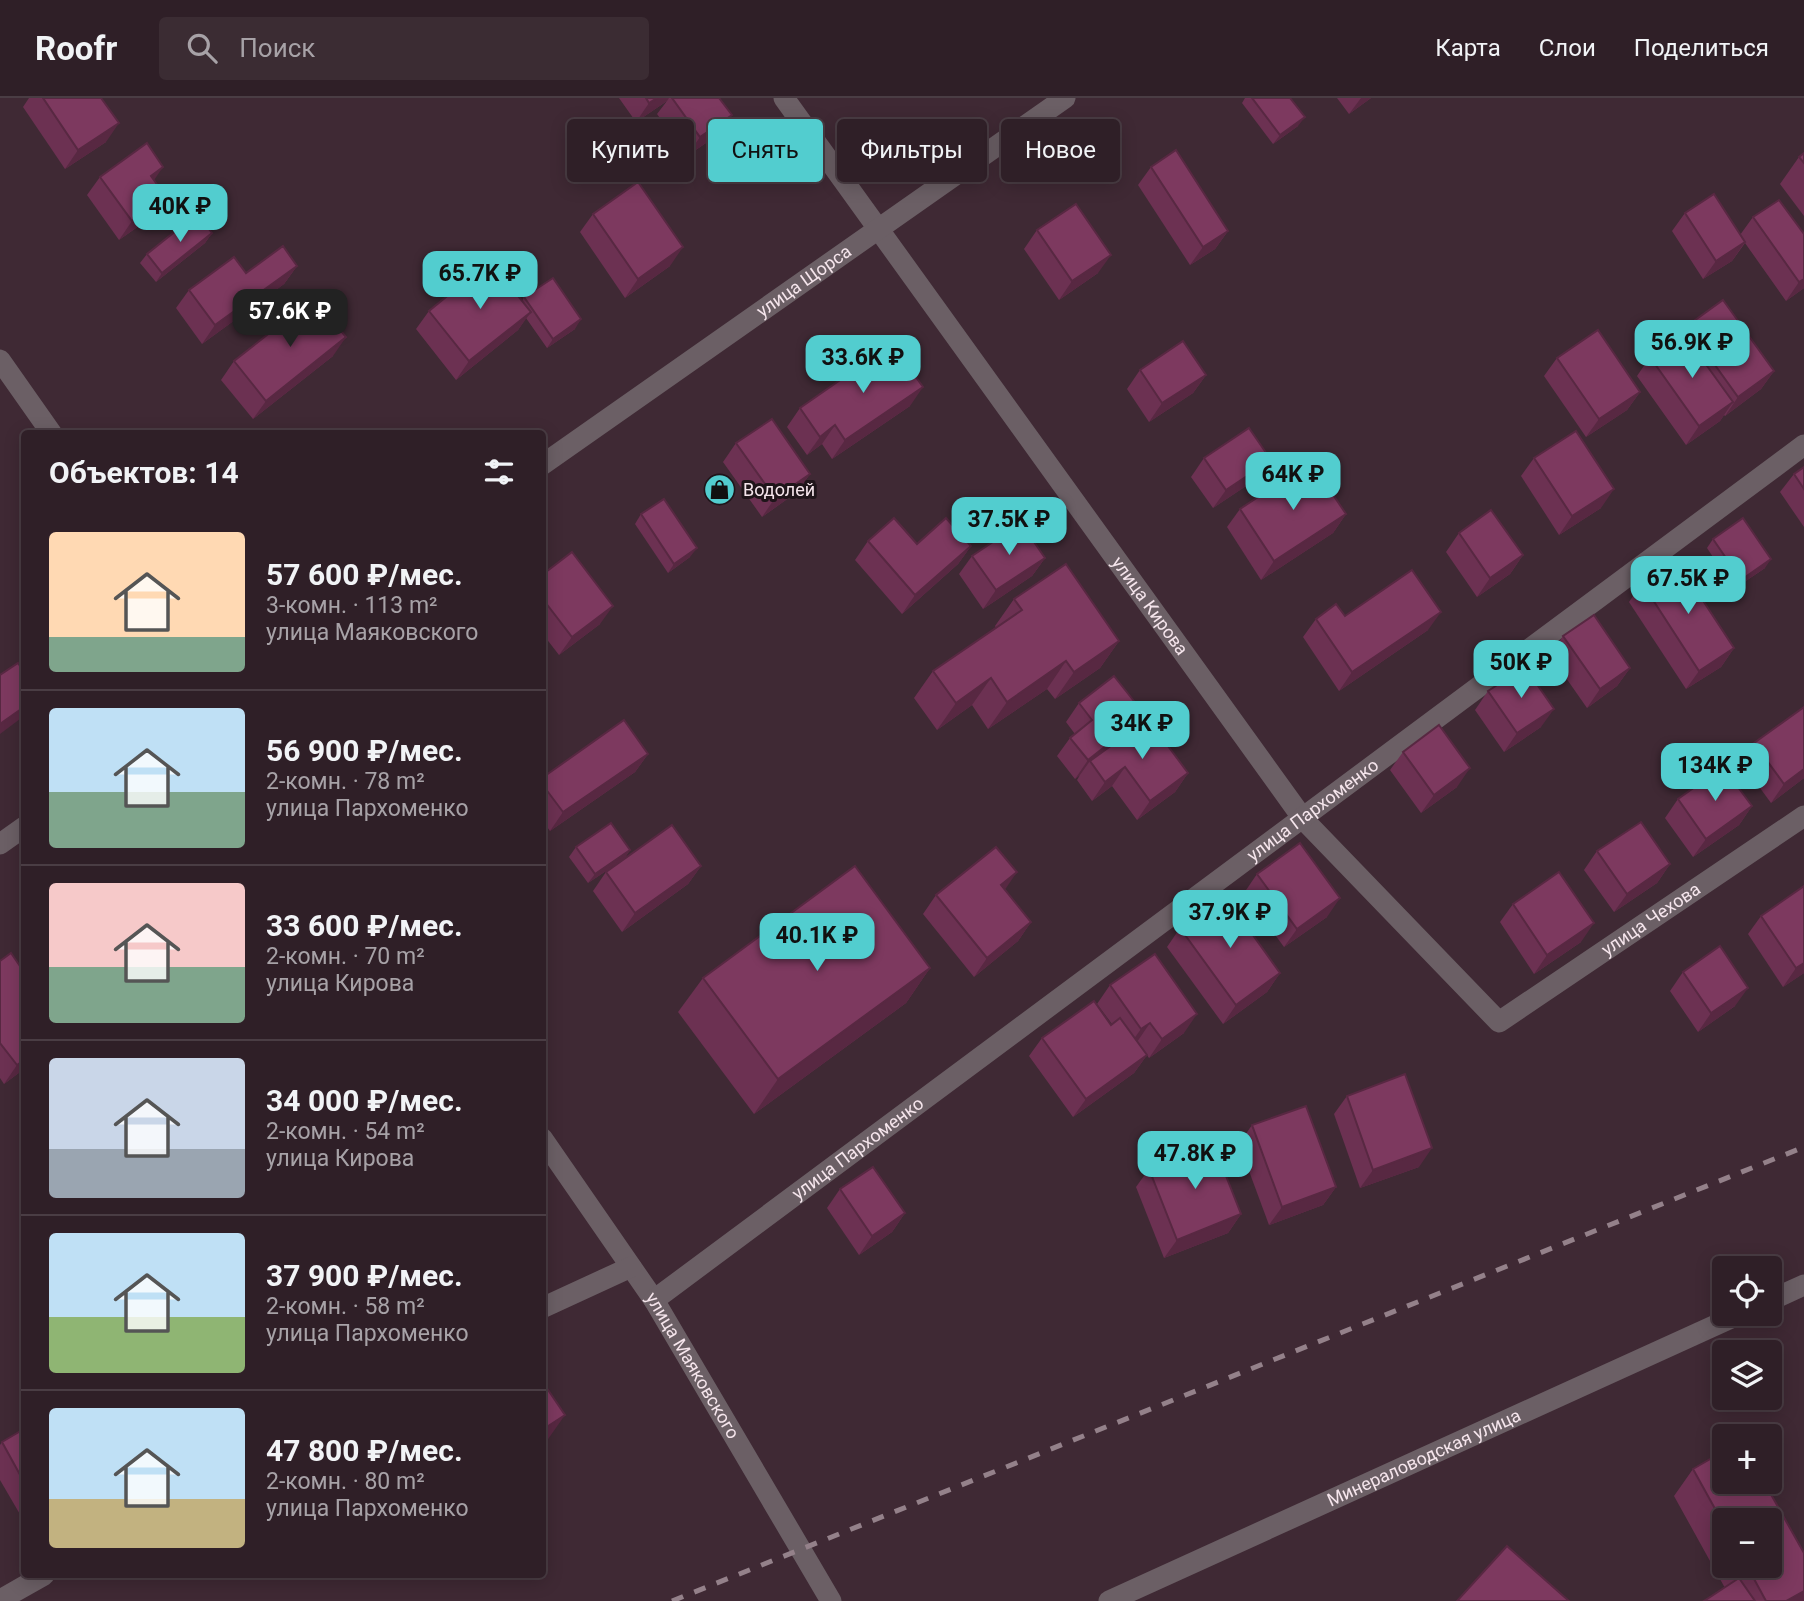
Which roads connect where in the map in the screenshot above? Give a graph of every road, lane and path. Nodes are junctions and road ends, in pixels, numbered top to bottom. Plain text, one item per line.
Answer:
1 (784, 98) edge
2 (1065, 98) edge
3 (878, 229) junction
4 (0, 360) edge
5 (49, 430) edge
6 (1804, 445) edge
7 (546, 462) edge
8 (1804, 816) edge
9 (1304, 820) junction
10 (21, 829) edge
11 (0, 844) edge
12 (1499, 1021) joint
13 (546, 1144) edge
14 (631, 1267) junction
15 (1804, 1285) edge
16 (1782, 1295) edge
17 (654, 1300) junction
18 (546, 1306) edge
19 (1714, 1326) edge
20 (39, 1578) edge
21 (1122, 1599) edge
22 (0, 1600) edge
23 (831, 1601) edge

1 - 3 street, улица Кирова
2 - 3 street, улица Щорса
3 - 7 street, улица Щорса
3 - 9 street, улица Кирова
4 - 5 street
6 - 9 street, улица Пархоменко
8 - 12 street, улица Чехова
9 - 12 street, улица Кирова
9 - 17 street, улица Пархоменко
10 - 11 street
13 - 14 street, улица Маяковского
14 - 17 street, улица Маяковского
14 - 18 street
15 - 16 street
17 - 23 street, улица Маяковского
19 - 21 street, Минераловодская улица
20 - 22 street

